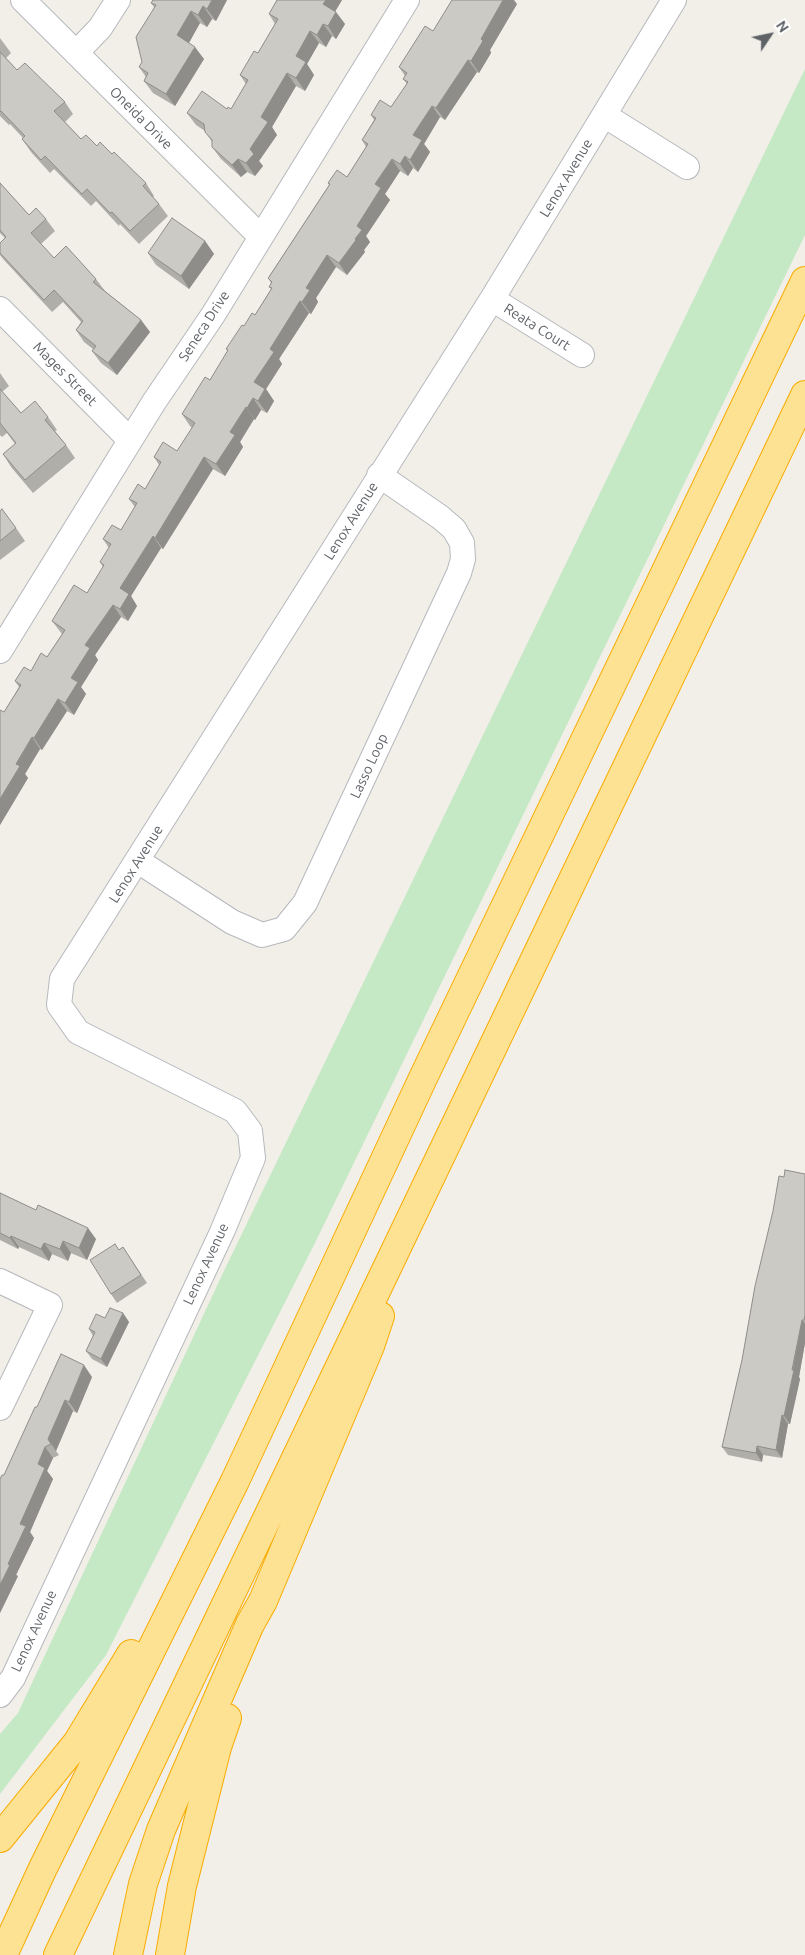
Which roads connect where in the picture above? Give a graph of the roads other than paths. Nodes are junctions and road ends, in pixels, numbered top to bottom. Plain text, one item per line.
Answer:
1 (23, 0) edge
2 (118, 0) edge
3 (407, 0) edge
4 (674, 0) edge
5 (76, 53) junction
6 (604, 115) junction
7 (687, 167) dead end
8 (260, 236) junction
9 (805, 281) edge
10 (492, 299) junction
11 (0, 309) edge
12 (582, 355) dead end
13 (805, 396) edge
14 (130, 440) junction
15 (380, 475) junction
16 (4, 636) edge
17 (138, 862) junction
18 (426, 1183) junction
19 (0, 1281) edge
20 (0, 1408) edge
21 (234, 1481) junction
22 (263, 1601) junction
23 (0, 1696) edge
24 (0, 1838) edge
25 (3, 1955) edge
26 (58, 1955) edge
27 (128, 1955) edge
28 (170, 1955) edge

1 - 5 street, Oneida Drive
2 - 5 street
3 - 8 street, Seneca Drive
4 - 6 street, Lenox Avenue
5 - 8 street, Oneida Drive
6 - 7 street
6 - 10 street, Lenox Avenue
8 - 14 street, Seneca Drive
9 - 21 highway
10 - 12 street, Reata Court
10 - 15 street, Lenox Avenue
11 - 14 street, Mages Street
13 - 18 highway
14 - 16 street, Seneca Drive
15 - 17 street, Lenox Avenue
15 - 17 street, Lasso Loop
17 - 23 street, Lenox Avenue
18 - 22 highway
18 - 26 highway
19 - 20 street
21 - 24 highway
21 - 25 highway
22 - 27 highway
22 - 28 highway

